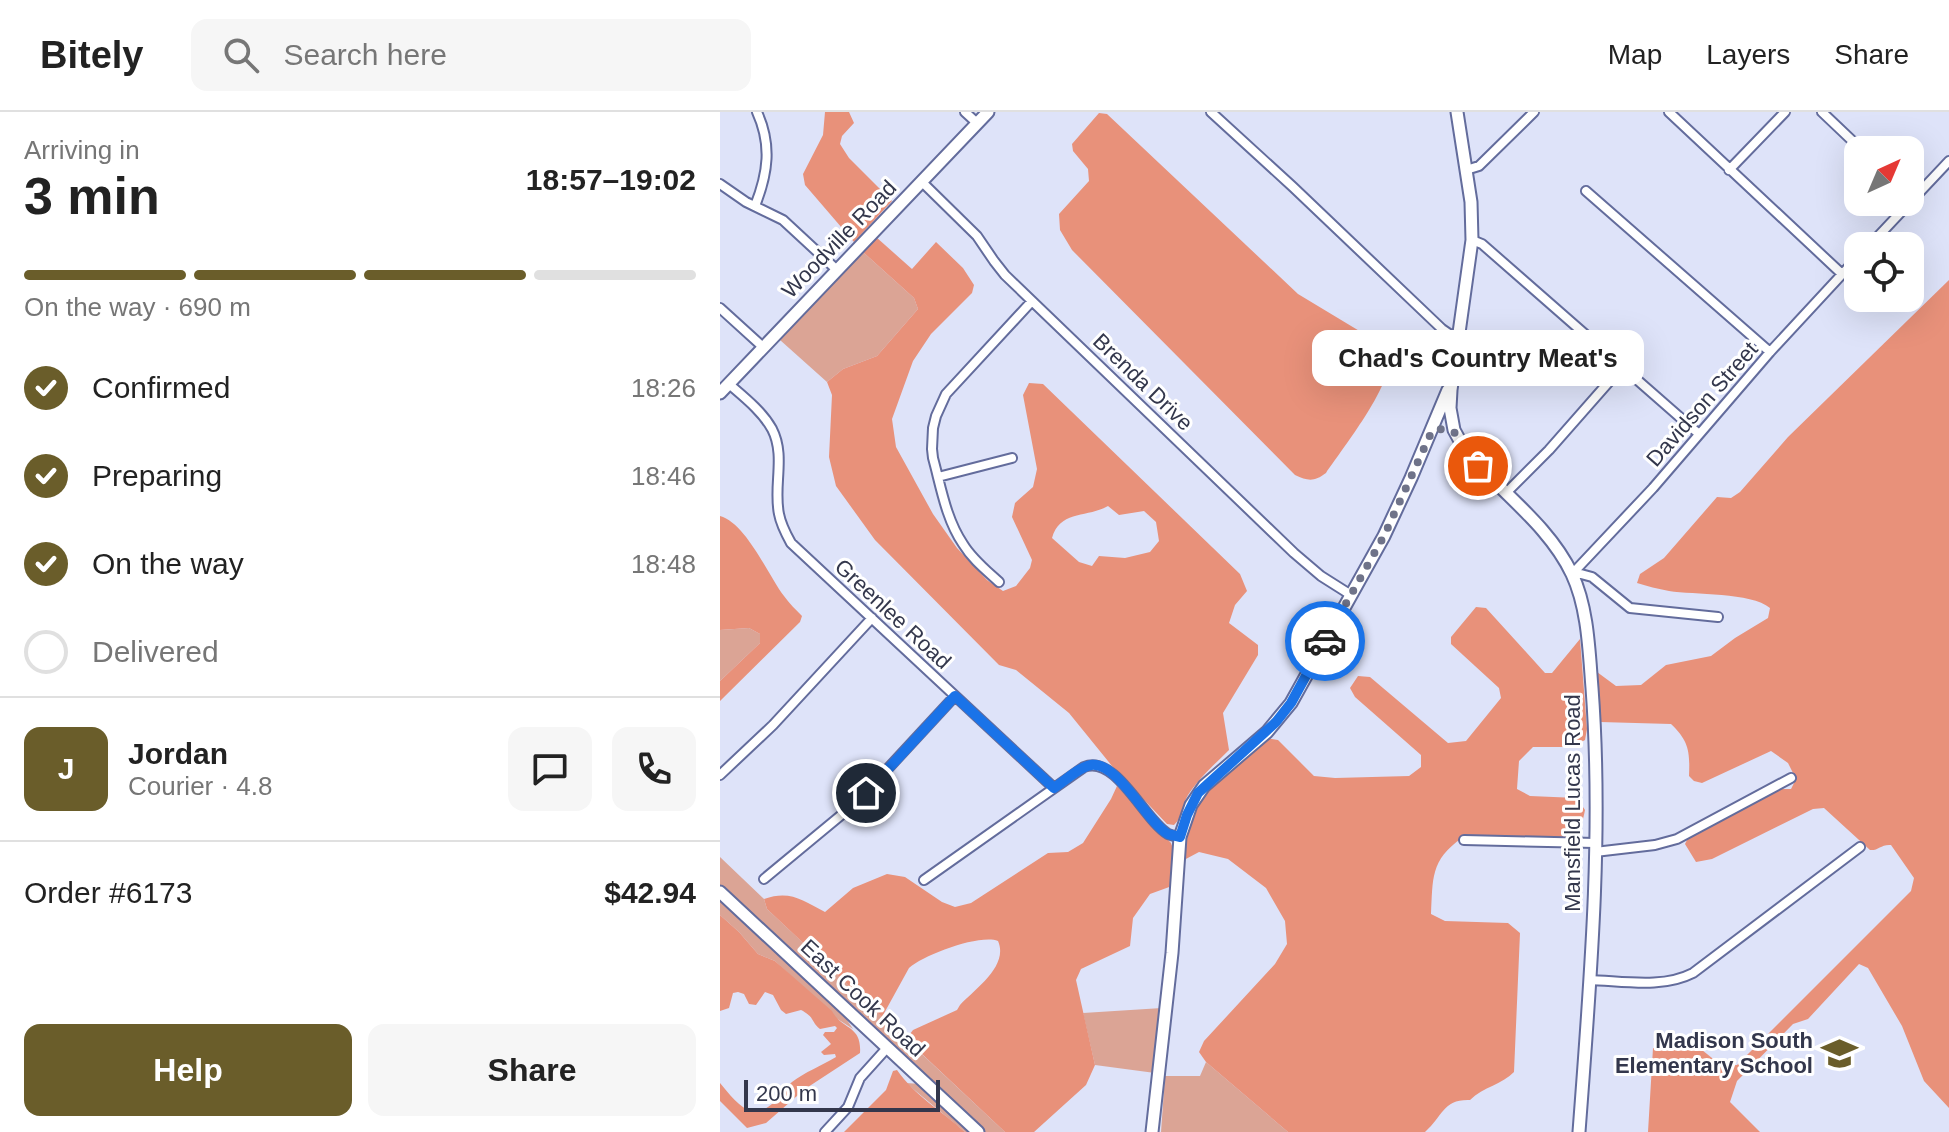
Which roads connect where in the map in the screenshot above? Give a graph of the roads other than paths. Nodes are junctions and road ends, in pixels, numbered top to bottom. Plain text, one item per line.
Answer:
1 (757, 112) edge
2 (965, 112) edge
3 (988, 112) edge
4 (1212, 112) edge
5 (1457, 112) edge
6 (1534, 112) edge
7 (1669, 112) edge
8 (1785, 112) edge
9 (1822, 112) edge
10 (977, 123) junction
11 (1847, 136) edge
12 (1949, 161) edge
13 (1466, 170) junction
14 (1729, 170) junction
15 (922, 182) junction
16 (720, 184) edge
17 (1924, 185) edge
18 (1586, 191) dead end
19 (755, 206) junction
20 (1895, 216) edge
21 (1881, 232) edge
22 (1472, 240) junction
23 (837, 270) junction
24 (1842, 274) joint
25 (1032, 301) junction
26 (720, 308) edge
27 (1458, 340) junction
28 (763, 347) junction
29 (1770, 352) junction
30 (1622, 367) junction
31 (1453, 378) junction
32 (729, 384) junction
33 (720, 393) edge
34 (1454, 428) junction
35 (1432, 431) junction
36 (1699, 434) junction
37 (1012, 458) dead end
38 (938, 477) junction
39 (1506, 493) junction
40 (1572, 574) junction
41 (999, 582) dead end
42 (1351, 595) junction
43 (1718, 617) dead end
44 (872, 618) junction
45 (955, 696) junction
46 (720, 775) edge
47 (1791, 778) dead end
48 (1054, 788) junction
49 (1180, 837) junction
50 (1464, 840) dead end
51 (1860, 847) dead end
52 (1595, 848) junction
53 (764, 879) dead end
54 (924, 880) dead end
55 (720, 892) edge
56 (1589, 980) junction
57 (887, 1048) junction
58 (825, 1132) edge
59 (978, 1132) edge
60 (1152, 1132) edge
61 (1579, 1132) edge

1 - 19 street
2 - 10 street
3 - 10 street, Woodville Road
4 - 27 street
5 - 13 street
6 - 13 street
7 - 14 street
8 - 14 street
9 - 11 street
10 - 15 street, Woodville Road
12 - 17 street
13 - 22 street
14 - 24 street
15 - 23 street, Woodville Road
15 - 25 street, Brenda Drive
16 - 19 street
18 - 29 street
19 - 23 street
20 - 21 street
22 - 27 street
22 - 30 street
23 - 28 street, Woodville Road
24 - 29 street, Davidson Street
25 - 38 street
25 - 42 street, Brenda Drive
26 - 28 street
27 - 31 street
28 - 32 street, Woodville Road
29 - 36 street, Davidson Street
30 - 36 street
30 - 39 street
31 - 34 street
31 - 35 street
32 - 33 street, Woodville Road
32 - 44 street, Greenlee Road
34 - 35 street
34 - 39 street, Mansfield Lucas Road
35 - 42 street
36 - 40 street, Davidson Street
37 - 38 street
38 - 41 street
39 - 40 street, Mansfield Lucas Road
40 - 43 street
40 - 52 street, Mansfield Lucas Road
42 - 49 street
44 - 45 street, Greenlee Road
44 - 46 street
45 - 48 street, Greenlee Road
45 - 53 street
47 - 52 street
48 - 49 street
48 - 54 street
49 - 60 street
50 - 52 street
51 - 56 street
52 - 56 street, Mansfield Lucas Road
55 - 57 street, East Cook Road
56 - 61 street, Mansfield Lucas Road
57 - 58 street
57 - 59 street, East Cook Road

